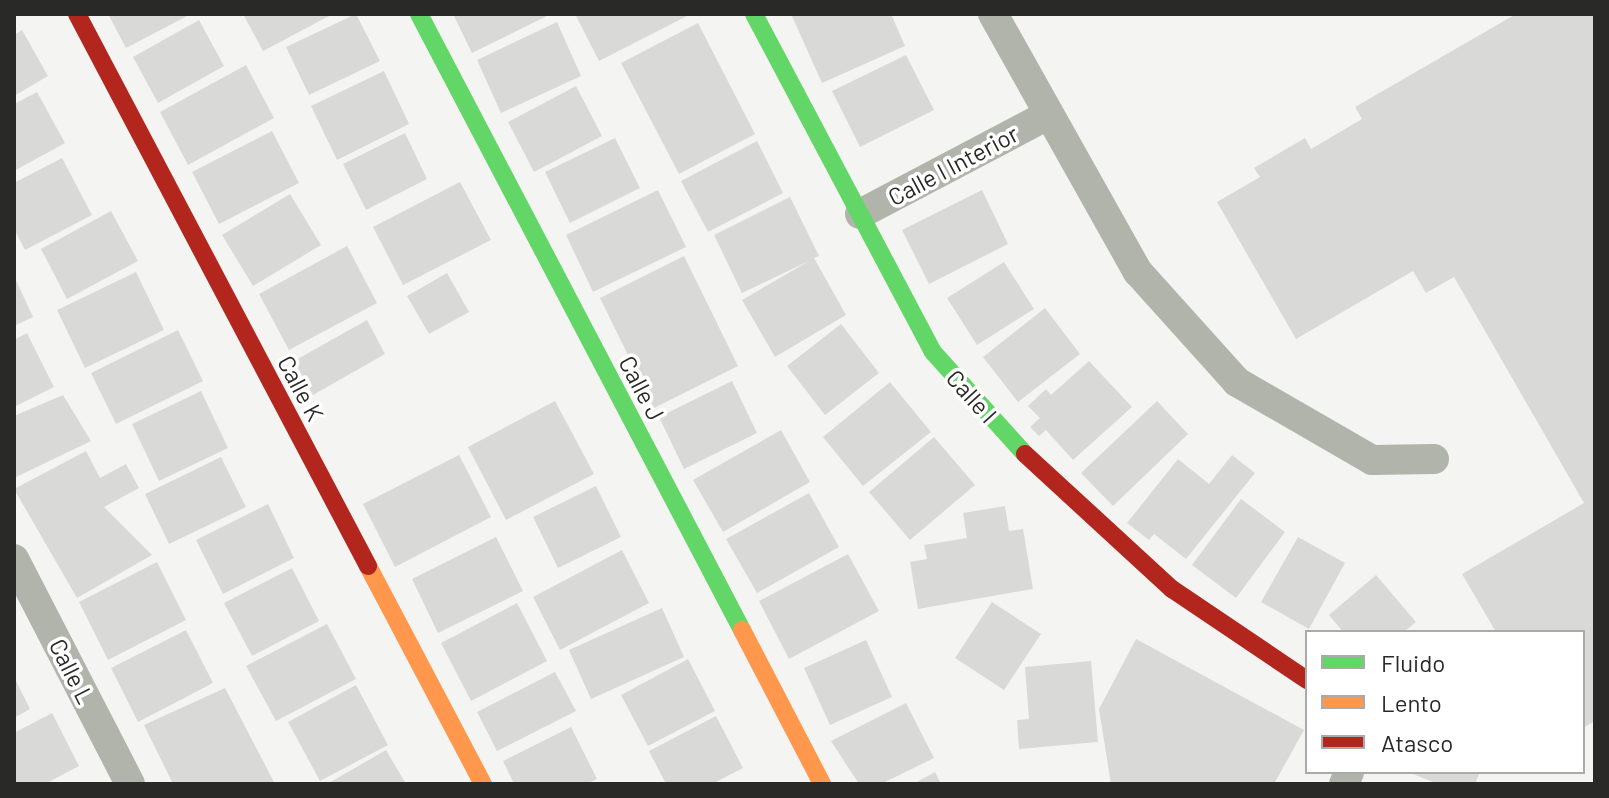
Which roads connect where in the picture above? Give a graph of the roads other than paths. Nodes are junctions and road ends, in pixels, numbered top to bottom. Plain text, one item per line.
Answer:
1 (77, 14) edge
2 (419, 14) edge
3 (754, 14) edge
4 (993, 14) edge
5 (1046, 116) junction
6 (860, 214) junction
7 (1434, 459) dead end
8 (14, 559) edge
9 (1305, 679) edge
10 (130, 784) edge
11 (483, 784) edge
12 (822, 784) edge

1 - 11 street, Calle K
2 - 12 street, Calle J
3 - 6 street, Calle I
4 - 5 street
5 - 6 street, Calle I Interior
5 - 7 street
6 - 9 street, Calle I
8 - 10 street, Calle L

